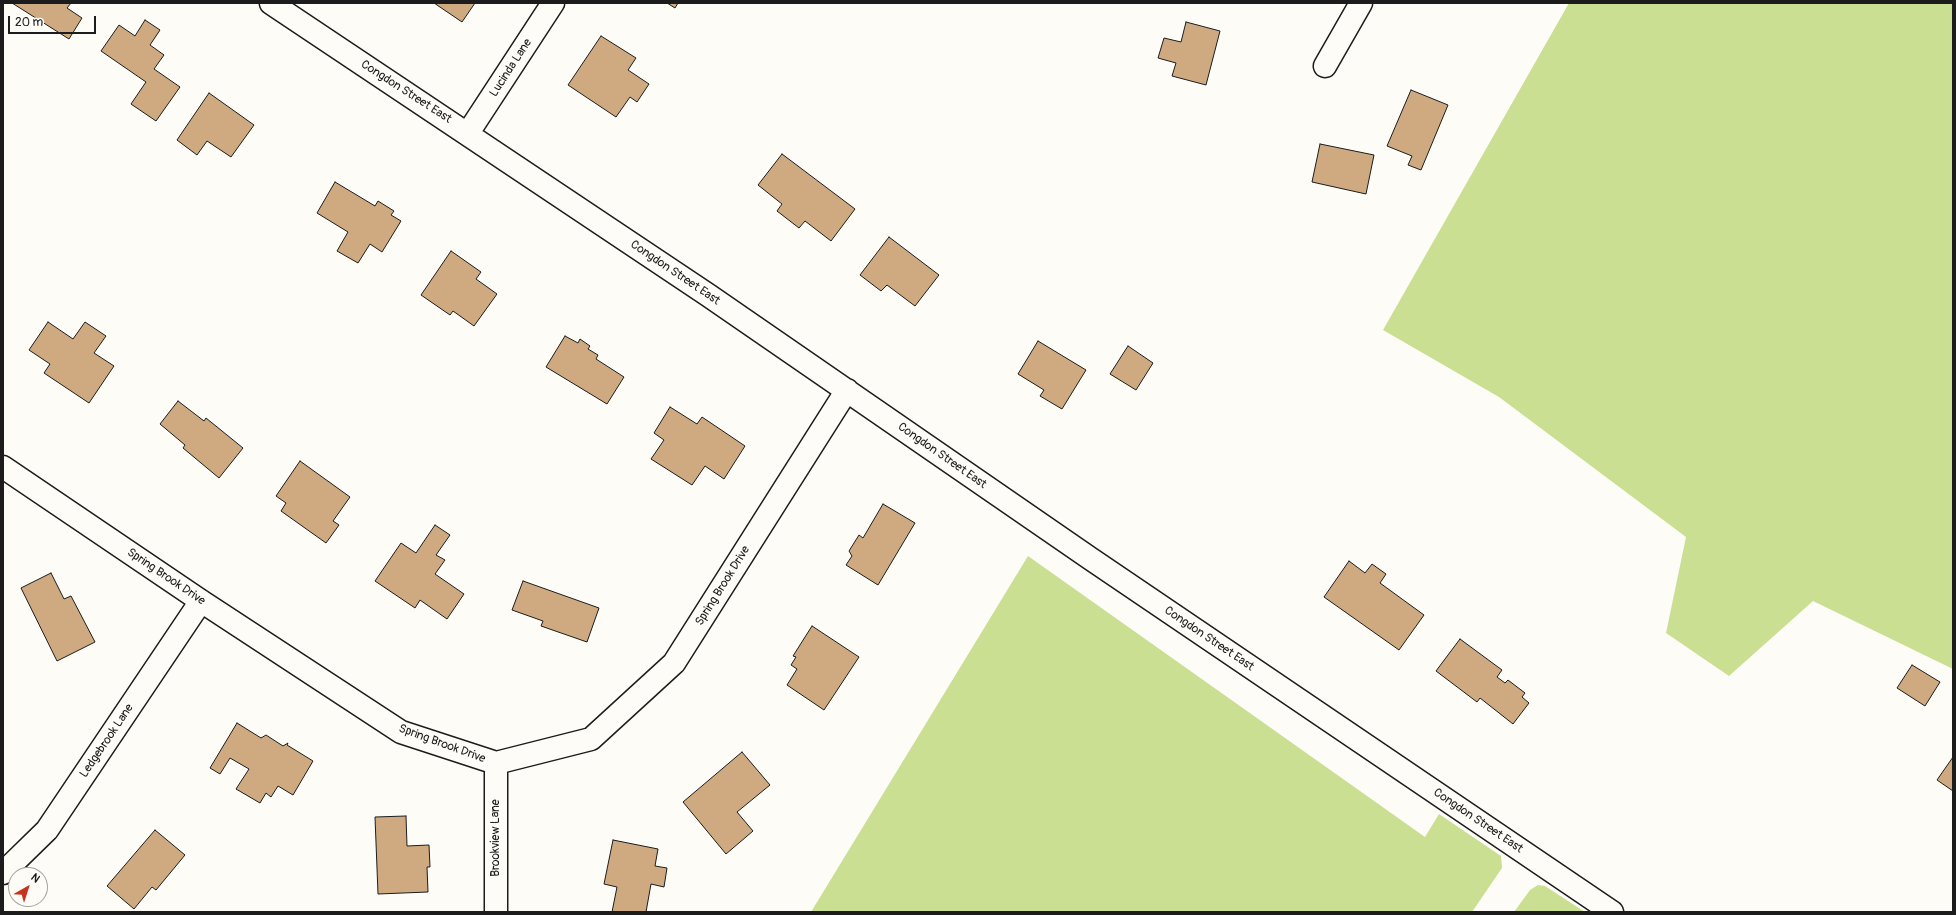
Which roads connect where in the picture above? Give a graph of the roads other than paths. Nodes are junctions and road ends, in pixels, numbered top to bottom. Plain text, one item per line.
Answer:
1 (271, 3) edge
2 (553, 3) edge
3 (1361, 3) edge
4 (1325, 66) dead end
5 (468, 133) junction
6 (847, 390) junction
7 (3, 467) edge
8 (201, 601) junction
9 (496, 764) junction
10 (3, 873) edge
11 (496, 912) edge
12 (1612, 912) edge

1 - 5 street, Congdon Street East
2 - 5 street, Lucinda Lane
3 - 4 street
5 - 6 street, Congdon Street East
6 - 9 street, Spring Brook Drive
6 - 12 street, Congdon Street East
7 - 8 street, Spring Brook Drive
8 - 9 street, Spring Brook Drive
8 - 10 street, Ledgebrook Lane
9 - 11 street, Brookview Lane

